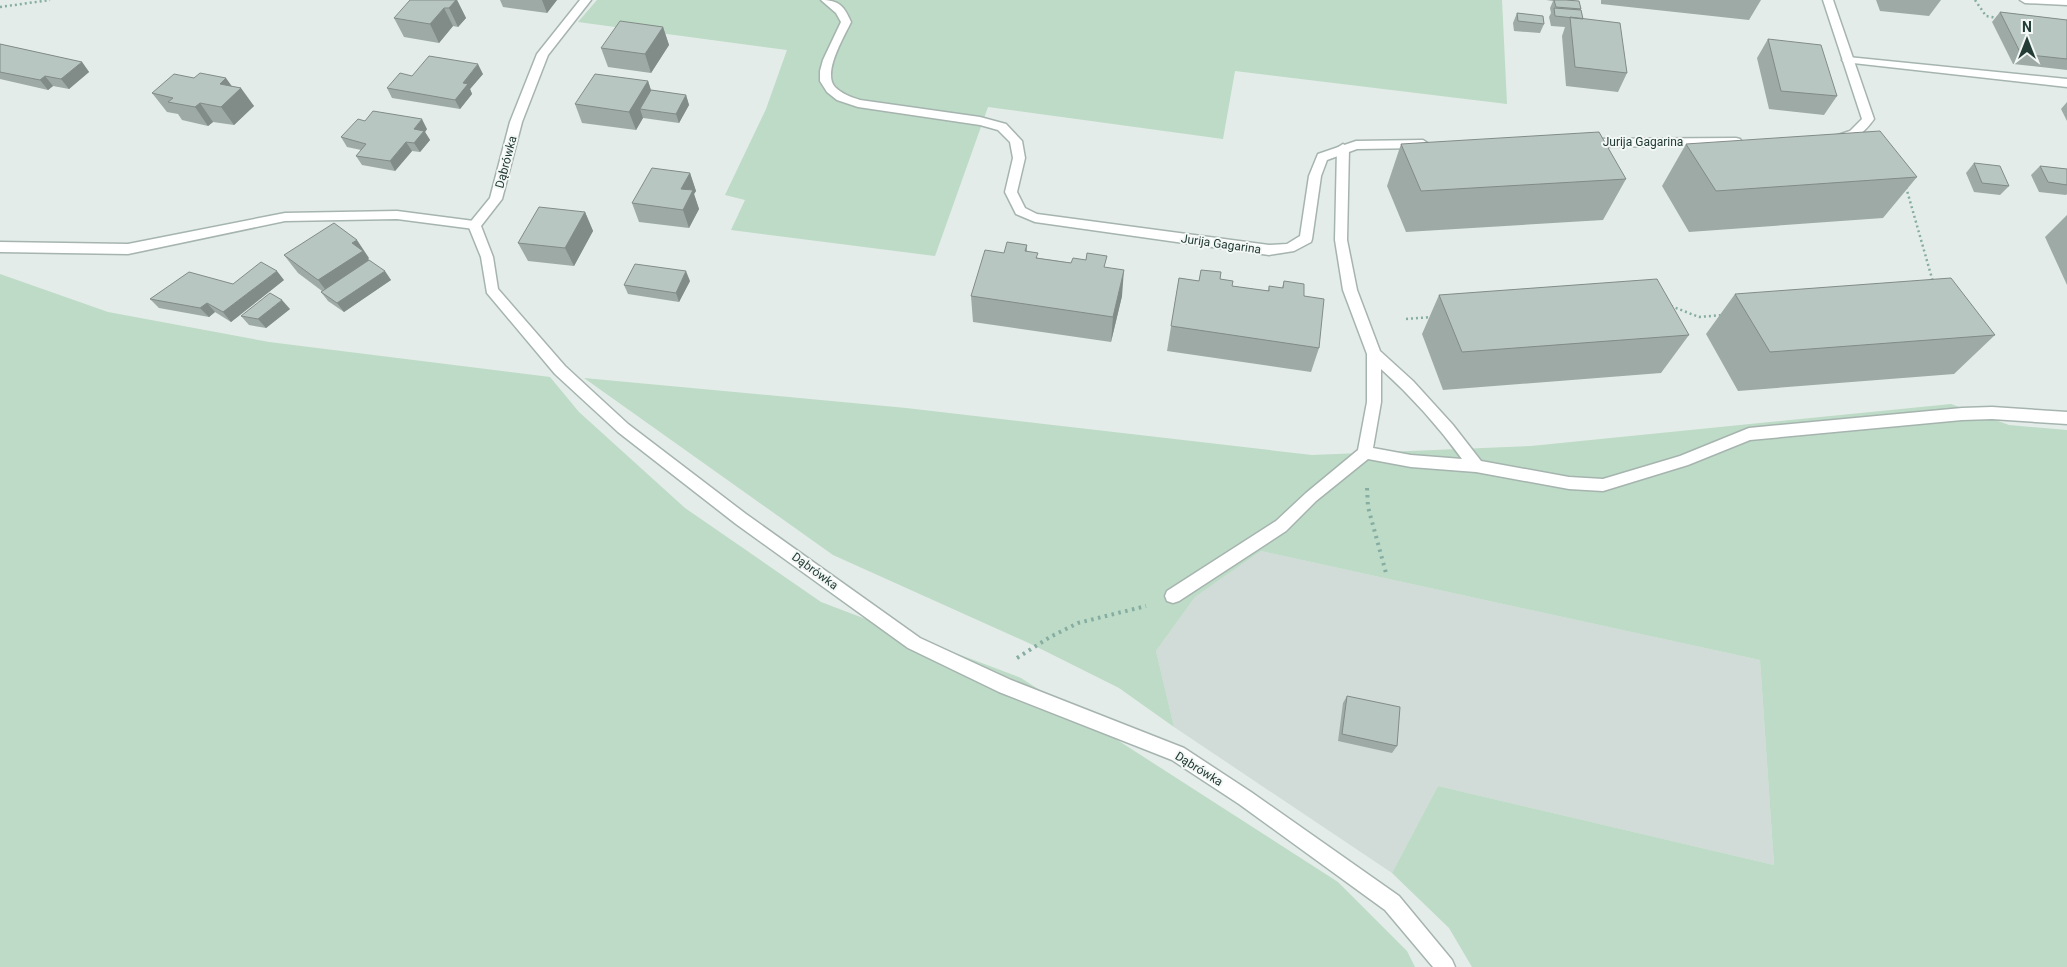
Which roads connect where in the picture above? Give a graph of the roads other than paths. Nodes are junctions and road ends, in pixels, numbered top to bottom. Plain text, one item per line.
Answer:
1 (586, 0) edge
2 (826, 0) edge
3 (1828, 0) edge
4 (2025, 0) edge
5 (2067, 2) edge
6 (1848, 60) junction
7 (2067, 84) edge
8 (1747, 142) edge
9 (1825, 142) edge
10 (1572, 143) edge
11 (1438, 144) edge
12 (1343, 148) junction
13 (474, 225) junction
14 (0, 247) edge
15 (1374, 354) junction
16 (2067, 418) edge
17 (1365, 453) junction
18 (1476, 466) junction
19 (1172, 596) road end
20 (1444, 967) edge

1 - 13 street, Dąbrówka
2 - 12 street, Jurija Gagarina
3 - 6 street
4 - 5 street
6 - 7 street
6 - 9 street
8 - 10 street, Jurija Gagarina
11 - 12 street, Jurija Gagarina
12 - 15 street
13 - 14 street
13 - 20 street, Dąbrówka
15 - 17 street
15 - 18 street
16 - 18 street
17 - 18 street
17 - 19 street

